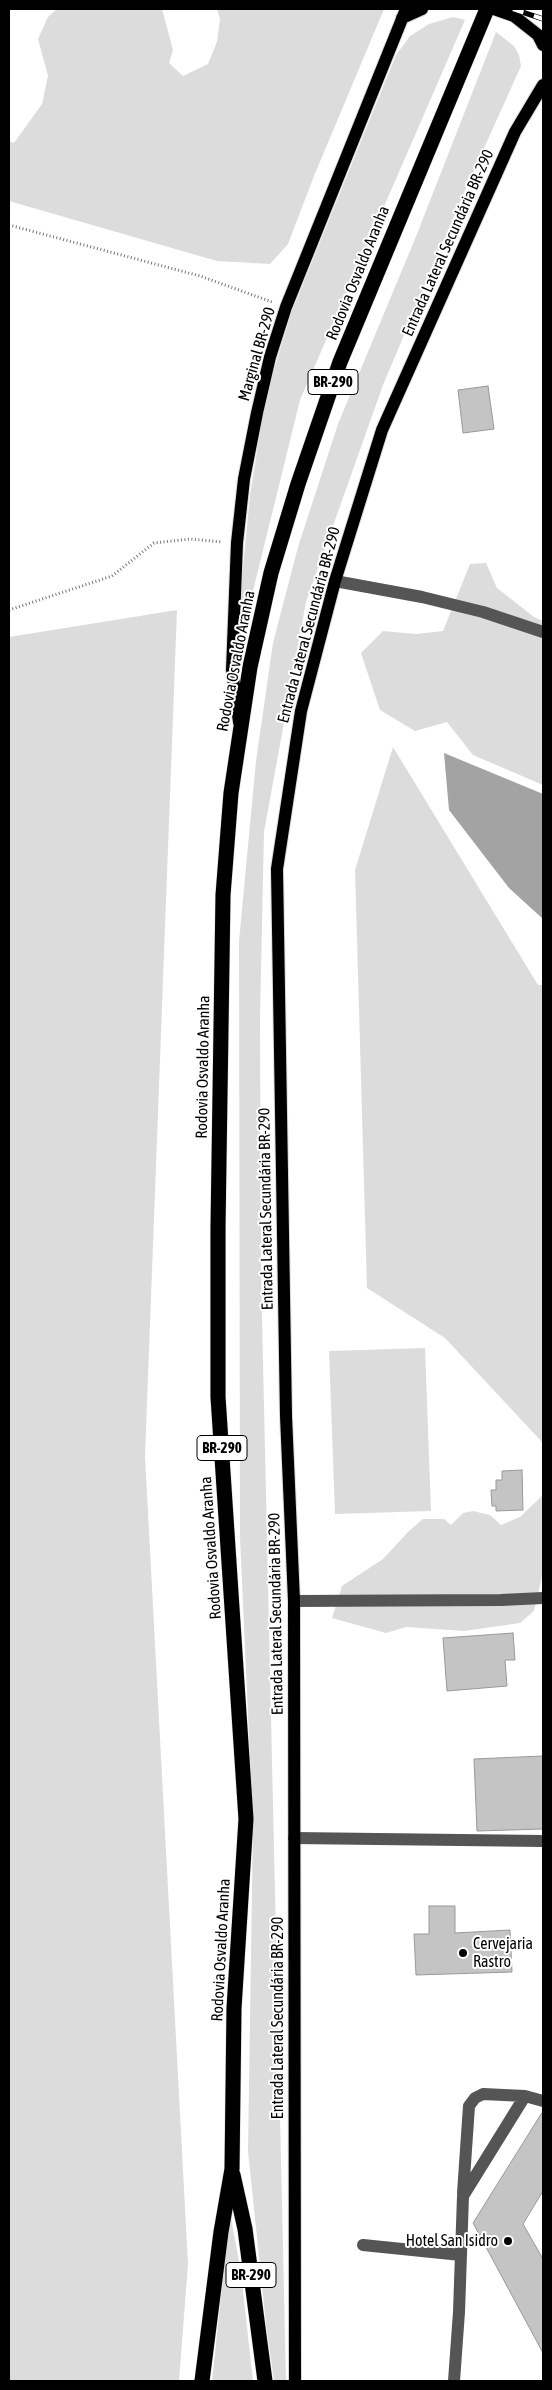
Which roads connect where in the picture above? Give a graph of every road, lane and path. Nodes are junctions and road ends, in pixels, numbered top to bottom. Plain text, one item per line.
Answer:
1 (422, 9) edge
2 (487, 9) edge
3 (494, 9) edge
4 (404, 13) edge
5 (543, 45) edge
6 (543, 85) edge
7 (9, 225) edge
8 (286, 307) junction
9 (237, 543) junction
10 (335, 581) junction
11 (9, 610) edge
12 (543, 632) edge
13 (240, 728) junction
14 (543, 1598) edge
15 (294, 1601) junction
16 (294, 1838) junction
17 (543, 1840) edge
18 (525, 2096) junction
19 (543, 2101) edge
20 (232, 2169) junction
21 (463, 2196) junction
22 (363, 2246) dead end
23 (461, 2255) junction
24 (202, 2381) edge
25 (265, 2381) edge
26 (295, 2381) edge
27 (454, 2381) edge

1 - 4 main road
2 - 13 highway, Rodovia Osvaldo Aranha / BR-290
3 - 5 main road
4 - 8 main road, Marginal BR-290
6 - 10 main road, Entrada Lateral Secundária BR-290
7 - 8 path
8 - 9 main road, Marginal BR-290
9 - 11 path
9 - 13 main road, Marginal BR-290
10 - 12 street
10 - 15 main road, Entrada Lateral Secundária BR-290
13 - 20 highway, Rodovia Osvaldo Aranha / BR-290
14 - 15 street
15 - 16 main road, Entrada Lateral Secundária BR-290
16 - 17 street
16 - 26 main road, Entrada Lateral Secundária BR-290
18 - 19 street
18 - 21 street
18 - 21 street
20 - 24 highway, Rodovia Osvaldo Aranha / BR-290
20 - 25 highway, Rodovia Osvaldo Aranha / BR-290
21 - 23 street
22 - 23 street
23 - 27 street

